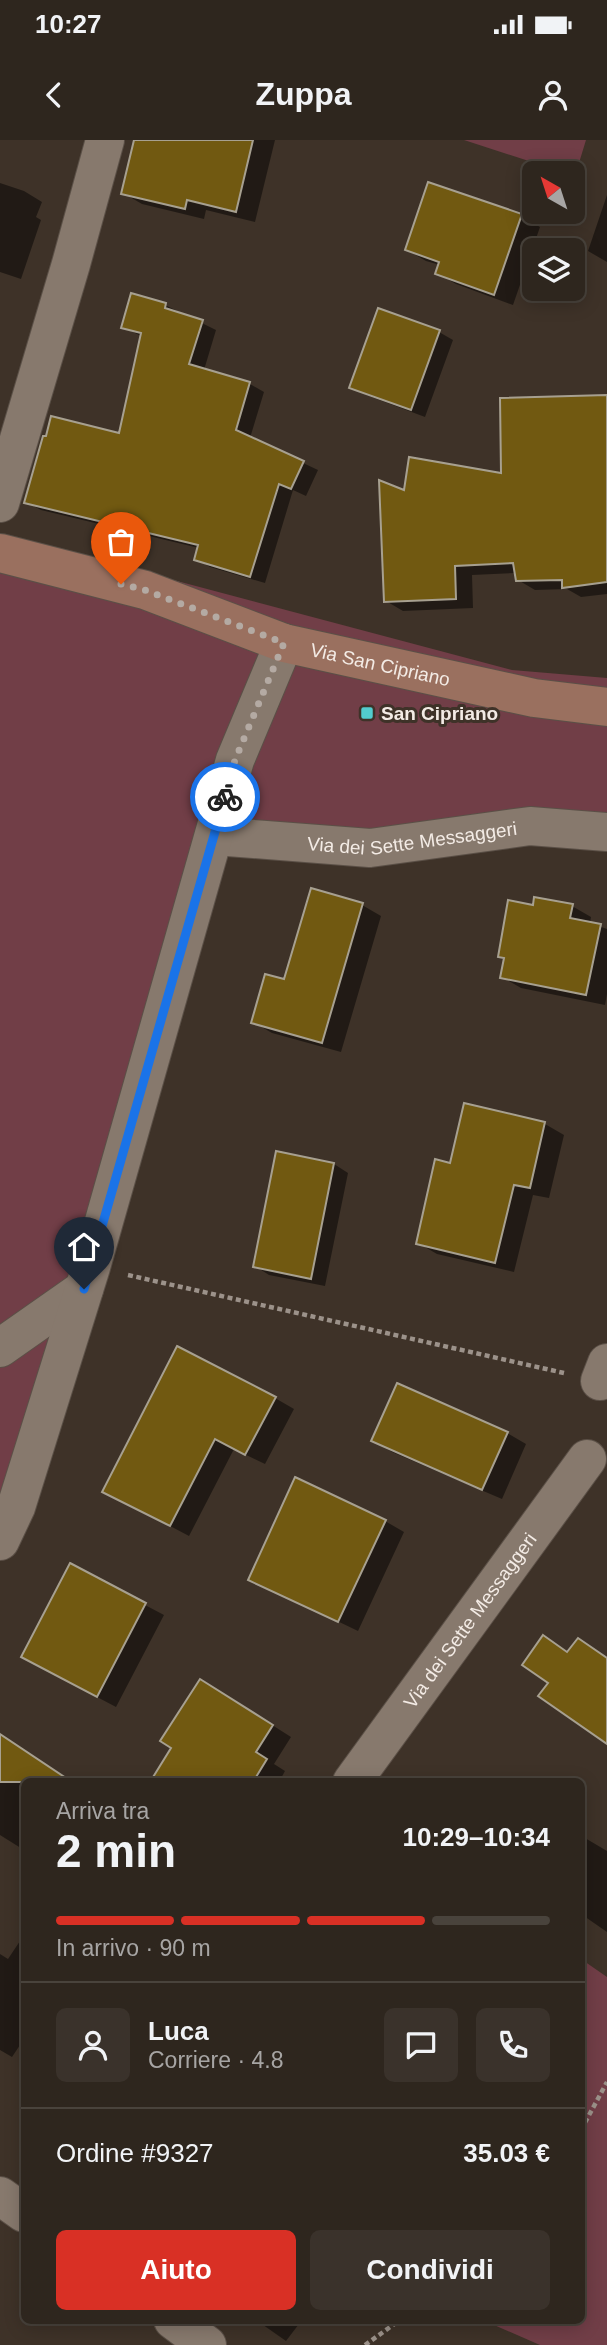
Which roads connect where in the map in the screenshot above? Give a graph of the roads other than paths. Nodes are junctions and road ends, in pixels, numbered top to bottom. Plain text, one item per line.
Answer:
1 (105, 140) edge
2 (0, 503) edge
3 (0, 553) edge
4 (284, 643) junction
5 (607, 706) edge
6 (607, 832) edge
7 (215, 836) junction
8 (87, 1278) junction
9 (0, 1348) edge
10 (587, 1459) dead end
11 (0, 1541) edge
12 (355, 1778) edge
13 (0, 2196) edge
14 (21, 2211) edge
15 (178, 2324) edge
16 (207, 2345) edge

1 - 2 street
3 - 4 main road, Via San Cipriano
4 - 5 main road, Via San Cipriano
4 - 7 street
6 - 7 street, Via dei Sette Messaggeri
7 - 8 street
8 - 9 street
8 - 11 street
10 - 12 street, Via dei Sette Messaggeri
13 - 14 street
15 - 16 street

